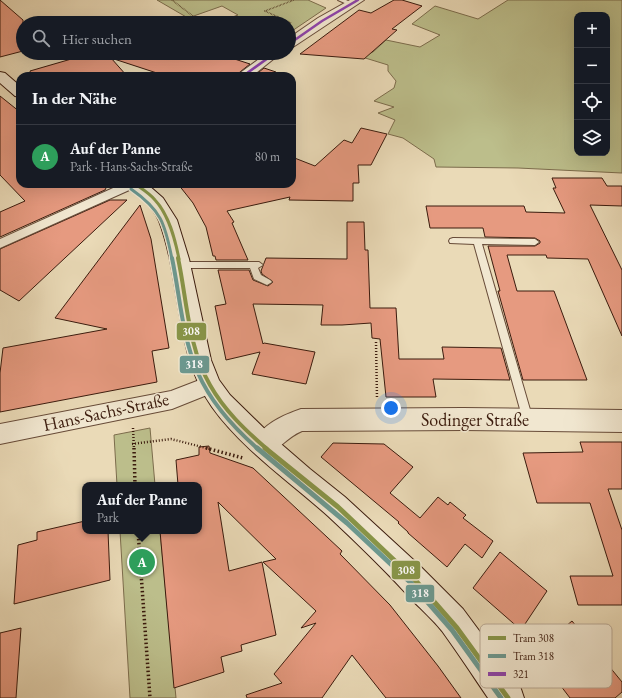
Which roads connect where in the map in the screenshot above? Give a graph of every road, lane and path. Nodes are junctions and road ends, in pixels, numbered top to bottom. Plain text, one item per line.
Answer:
1 (172, 0) edge
2 (294, 0) edge
3 (350, 1) edge
4 (193, 16) edge
5 (276, 16) edge
6 (296, 26) edge
7 (307, 31) junction
8 (296, 39) edge
9 (265, 60) edge
10 (249, 72) edge
11 (0, 76) edge
12 (16, 90) edge
13 (123, 188) edge
14 (142, 188) edge
15 (452, 240) dead end
16 (477, 241) junction
17 (535, 242) dead end
18 (0, 244) edge
19 (241, 258) dead end
20 (179, 262) junction
21 (267, 282) dead end
22 (376, 342) dead end
23 (210, 385) junction
24 (132, 408) junction
25 (378, 420) junction
26 (528, 420) junction
27 (622, 421) edge
28 (0, 434) edge
29 (132, 444) junction
30 (256, 452) junction
31 (135, 482) edge
32 (138, 534) edge
33 (480, 659) edge
34 (501, 688) edge
35 (150, 698) edge
36 (508, 698) edge

1 - 4 path
2 - 5 path
3 - 7 main road
6 - 7 path
7 - 8 main road
9 - 10 main road
11 - 12 main road
13 - 18 street
14 - 20 main road
15 - 16 lane
16 - 17 lane
16 - 26 lane
19 - 20 lane
20 - 21 lane
20 - 23 main road
22 - 25 path
23 - 24 street, Hans-Sachs-Straße
23 - 30 main road
24 - 28 street, Hans-Sachs-Straße
24 - 29 path
25 - 26 main road, Sodinger Straße
25 - 30 main road, Sodinger Straße
26 - 27 main road, Sodinger Straße
29 - 30 path
29 - 31 path
30 - 33 main road
32 - 35 path
34 - 36 main road

